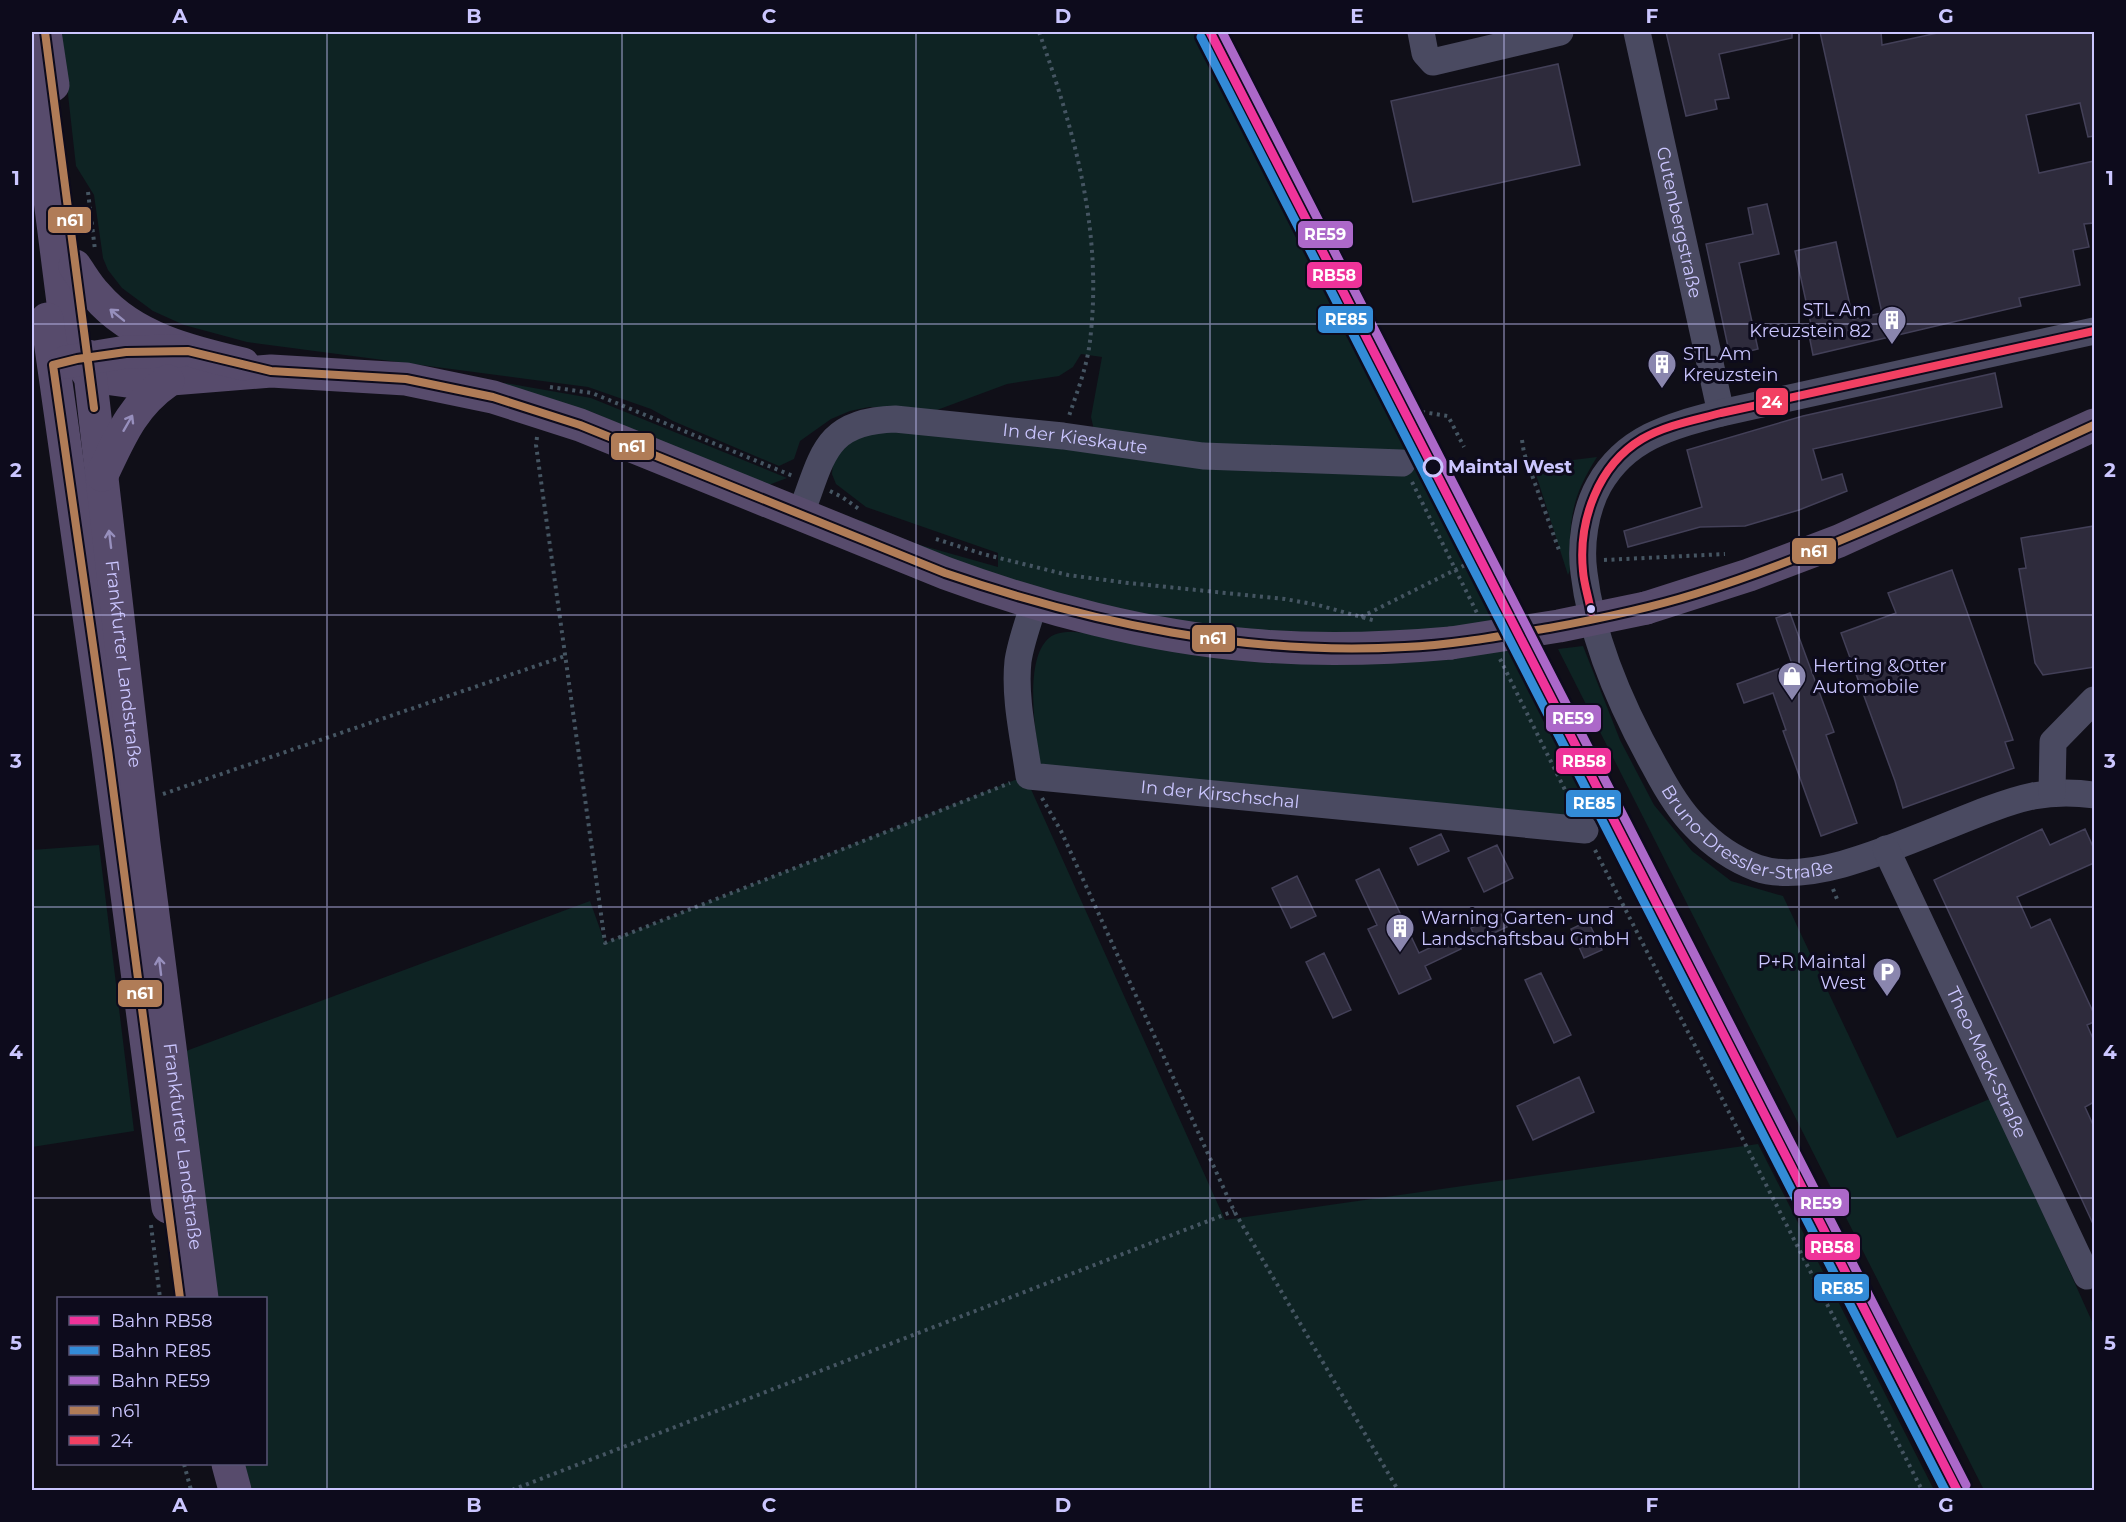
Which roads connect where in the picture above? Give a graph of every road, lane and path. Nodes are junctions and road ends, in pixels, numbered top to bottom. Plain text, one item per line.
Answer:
1 (45, 32) edge
2 (1039, 32) edge
3 (1421, 32) edge
4 (1560, 32) edge
5 (1637, 32) edge
6 (32, 58) edge
7 (87, 192) dead end
8 (32, 200) edge
9 (86, 261) junction
10 (2094, 331) edge
11 (188, 351) junction
12 (63, 365) edge
13 (271, 371) junction
14 (168, 381) junction
15 (539, 411) junction
16 (1422, 412) dead end
17 (1721, 413) junction
18 (2094, 425) edge
19 (1063, 436) junction
20 (1522, 440) dead end
21 (1464, 447) dead end
22 (1402, 463) dead end
23 (102, 475) junction
24 (806, 498) junction
25 (862, 511) dead end
26 (934, 539) dead end
27 (1732, 554) dead end
28 (1614, 559) dead end
29 (1572, 560) junction
30 (1473, 561) dead end
31 (1034, 603) junction
32 (1360, 618) junction
33 (1381, 622) dead end
34 (565, 656) junction
35 (2094, 700) edge
36 (1029, 776) junction
37 (2052, 793) junction
38 (159, 795) dead end
39 (2094, 795) edge
40 (1585, 830) dead end
41 (1886, 849) junction
42 (1606, 873) dead end
43 (1234, 1211) junction
44 (2087, 1276) dead end
45 (180, 1297) edge
46 (202, 1297) edge
47 (184, 1465) edge
48 (205, 1465) edge
49 (228, 1465) edge
50 (191, 1491) edge
51 (211, 1491) edge
52 (235, 1491) edge
53 (512, 1491) edge
54 (1398, 1491) edge
55 (1922, 1491) edge

1 - 9 main road, Frankfurter Landstraße
2 - 19 path
3 - 4 street
5 - 17 street, Gutenbergstraße
6 - 12 main road
7 - 9 path
8 - 12 main road, Frankfurter Landstraße
11 -> 9 main road
9 - 12 main road, Frankfurter Landstraße
10 - 17 street, Bruno-Dressler-Straße
11 - 12 main road
11 - 13 main road
12 - 14 main road
12 - 23 main road, Frankfurter Landstraße
12 - 45 main road, Frankfurter Landstraße
13 - 14 main road
13 - 15 main road
23 -> 14 main road
15 - 24 main road
15 - 34 path
16 - 21 path
17 - 29 street, Bruno-Dressler-Straße
18 - 31 main road, bridge
19 - 22 street, In der Kieskaute
19 - 24 street, In der Kieskaute
20 - 29 path
46 -> 23 main road, Frankfurter Landstraße
24 - 25 path
24 - 31 main road
26 - 32 path
27 - 28 path
29 - 41 street, Bruno-Dressler-Straße
30 - 32 path
31 - 36 street
32 - 33 path
34 - 36 path
34 - 38 path
35 - 37 street
36 - 40 street, In der Kirschschal
36 - 43 path
37 - 39 street, Bruno-Dressler-Straße
37 - 41 street, Bruno-Dressler-Straße
41 - 44 street, Theo-Mack-Straße
42 - 55 path
43 - 53 path
43 - 54 path
47 - 50 path
48 - 51 main road
49 - 52 main road

